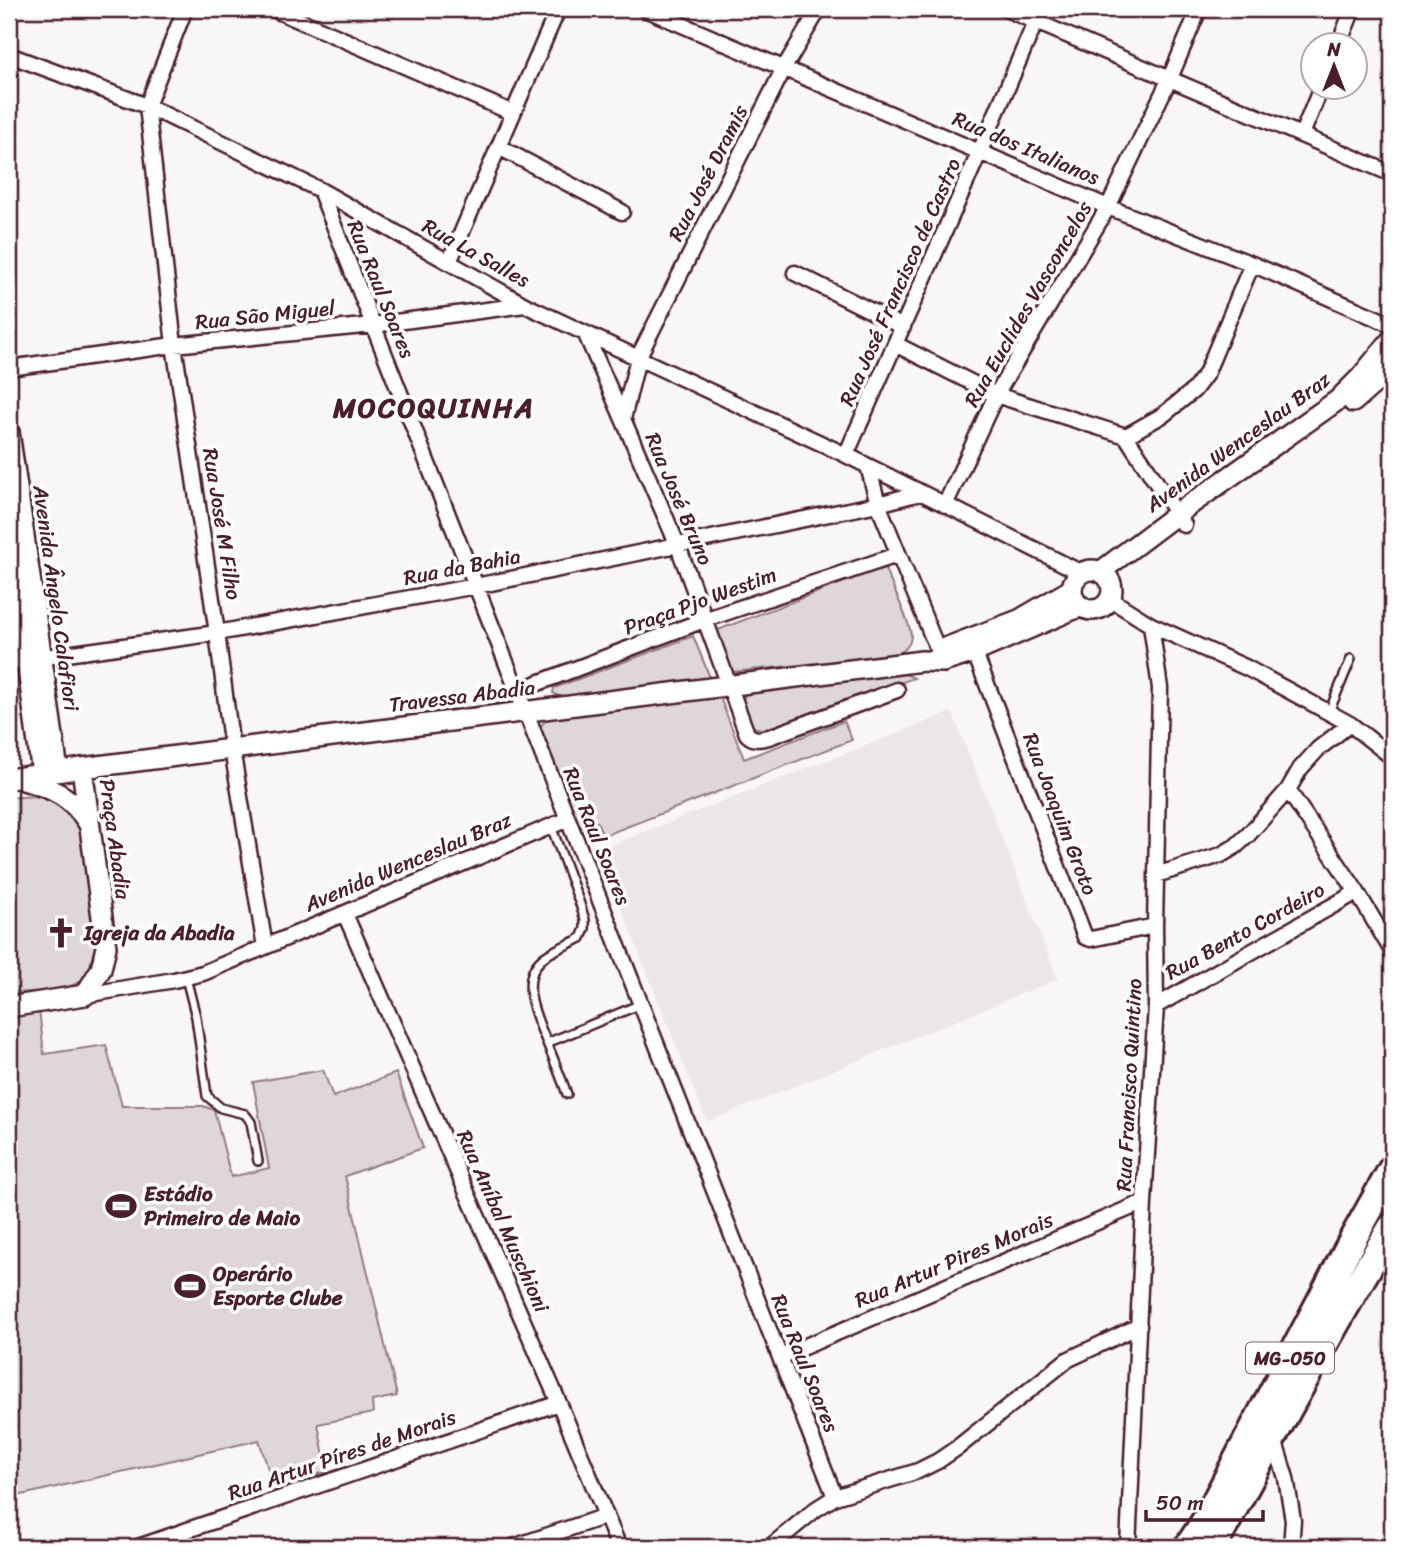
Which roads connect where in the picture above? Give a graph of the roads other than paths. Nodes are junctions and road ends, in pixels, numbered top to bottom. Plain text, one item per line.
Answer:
1 (185, 9) edge
2 (273, 9) edge
3 (558, 9) edge
4 (645, 9) edge
5 (819, 9) edge
6 (1006, 9) edge
7 (1199, 9) edge
8 (1353, 9) edge
9 (1038, 15) edge
10 (1344, 32) edge
11 (9, 55) edge
12 (784, 68) junction
13 (1170, 78) junction
14 (1315, 102) edge
15 (146, 106) junction
16 (513, 113) junction
17 (1301, 134) junction
18 (499, 147) junction
19 (980, 151) junction
20 (1392, 174) edge
21 (320, 190) junction
22 (1108, 207) junction
23 (622, 212) dead end
24 (449, 262) junction
25 (1252, 264) junction
26 (795, 273) dead end
27 (525, 305) junction
28 (373, 325) junction
29 (1392, 325) edge
30 (903, 327) junction
31 (586, 335) junction
32 (1392, 339) edge
33 (895, 344) junction
34 (174, 345) junction
35 (638, 358) junction
36 (9, 368) edge
37 (1392, 368) edge
38 (996, 395) junction
39 (623, 419) junction
40 (9, 432) edge
41 (1126, 436) junction
42 (846, 455) junction
43 (868, 467) junction
44 (920, 493) junction
45 (878, 504) junction
46 (945, 505) junction
47 (1180, 520) junction
48 (9, 527) edge
49 (678, 546) junction
50 (897, 555) junction
51 (476, 586) junction
52 (1092, 587) junction
53 (704, 620) junction
54 (1151, 625) junction
55 (217, 632) junction
56 (972, 645) junction
57 (941, 656) junction
58 (26, 659) edge
59 (1351, 659) dead end
60 (730, 685) junction
61 (897, 690) dead end
62 (517, 691) junction
63 (525, 710) junction
64 (1328, 713) junction
65 (1350, 724) junction
66 (232, 749) junction
67 (1392, 757) edge
68 (82, 768) junction
69 (50, 773) junction
70 (13, 779) edge
71 (1288, 790) junction
72 (568, 819) junction
73 (90, 825) junction
74 (551, 826) junction
75 (1156, 875) junction
76 (1357, 892) junction
77 (345, 914) junction
78 (1155, 926) junction
79 (265, 947) junction
80 (1392, 951) edge
81 (186, 977) junction
82 (85, 995) junction
83 (9, 998) edge
84 (641, 1004) junction
85 (18, 1006) edge
86 (1156, 1006) junction
87 (547, 1043) junction
88 (567, 1094) dead end
89 (258, 1161) dead end
90 (1392, 1169) edge
91 (1144, 1202) junction
92 (1392, 1227) edge
93 (1139, 1326) junction
94 (780, 1357) junction
95 (559, 1403) junction
96 (1273, 1436) junction
97 (835, 1497) junction
98 (606, 1516) junction
99 (138, 1547) edge
100 (513, 1547) edge
101 (619, 1547) edge
102 (770, 1547) edge
103 (1128, 1547) edge
104 (1188, 1547) edge
105 (1213, 1547) edge
106 (1291, 1547) edge

1 - 15 street
2 - 16 street
3 - 16 street
4 - 12 street, Rua dos Italianos
5 - 12 street, Rua José Dramis
6 - 9 street
7 - 13 street, Rua Euclides Vasconcelos
8 - 10 street
9 - 13 street
9 - 19 street, Rua José Francisco de Castro
11 - 15 street, Rua La Salles
12 - 19 street, Rua dos Italianos
12 - 35 street, Rua José Dramis
13 - 17 street
13 - 22 street, Rua Euclides Vasconcelos
14 - 17 street
15 - 21 street, Rua La Salles
15 - 34 street, Rua José M Filho
16 - 18 street
17 - 20 street
18 - 23 street
18 - 24 street
19 - 22 street, Rua dos Italianos
19 - 30 street, Rua José Francisco de Castro
21 - 24 street, Rua La Salles
21 - 28 street, Rua Raul Soares
22 - 25 street, Rua dos Italianos
22 - 38 street, Rua Euclides Vasconcelos
24 - 27 street, Rua La Salles
25 - 29 street, Rua dos Italianos
25 - 41 street
26 - 30 street
27 - 28 street, Rua São Miguel
27 - 31 street, Rua La Salles
28 - 34 street, Rua São Miguel
28 - 51 street, Rua Raul Soares
30 - 33 street, Rua José Francisco de Castro
31 - 35 street, Rua La Salles
31 - 39 street
32 - 47 street, Avenida Wenceslau Braz
33 - 38 street
33 - 42 street, Rua José Francisco de Castro
34 - 36 street, Rua São Miguel
34 - 55 street, Rua José M Filho
35 - 39 street, Rua José Bruno
35 - 42 street, Rua La Salles
37 - 47 street, Avenida Wenceslau Braz
38 - 41 street
38 - 46 street, Rua Euclides Vasconcelos
39 - 49 street, Rua José Bruno
40 - 58 street, Avenida Ângelo Calafiori
41 - 47 street
42 - 43 street, Rua La Salles
43 - 44 street, Rua La Salles
43 - 45 street
44 - 45 street, Rua da Bahia
44 - 46 street, Rua La Salles
45 - 49 street, Rua da Bahia
45 - 50 street
46 - 52 street, Rua La Salles
47 - 52 street, Avenida Wenceslau Braz
48 - 58 street, Avenida Ângelo Calafiori
49 - 51 street, Rua da Bahia
49 - 53 street, Rua José Bruno
50 - 53 street, Praça Pjo Westim
50 - 57 street
51 - 55 street, Rua da Bahia
51 - 62 street, Rua Raul Soares
52 - 54 street, Rua La Salles
52 - 56 street, Avenida Wenceslau Braz
53 - 60 street, Rua José Bruno
53 - 62 street, Praça Pjo Westim
54 - 64 street, Rua La Salles
54 - 75 street, Rua Francisco Quintino
55 - 58 street, Rua da Bahia
55 - 66 street, Rua José M Filho
56 - 57 street, Travessa Abadia
56 - 78 street, Rua Joaquim Groto
57 - 60 street, Travessa Abadia
58 - 69 street, Avenida Ângelo Calafiori
59 - 64 lane
60 - 61 street, Rua José Bruno
60 - 63 street, Travessa Abadia
62 - 63 street, Rua Raul Soares
63 - 66 street, Travessa Abadia
63 - 72 street, Rua Raul Soares
64 - 65 street, Rua La Salles
65 - 67 street, Rua La Salles
65 - 71 street
66 - 68 street, Travessa Abadia
66 - 79 street, Rua José M Filho
68 - 69 street, Travessa Abadia
68 - 73 street, Praça Abadia
69 - 70 street, Travessa Abadia
70 - 73 street
71 - 75 street
71 - 76 street, Rua Bento Cordeiro
72 - 74 street, Avenida Wenceslau Braz
72 - 84 street, Rua Raul Soares
73 - 82 street, Praça Abadia
74 - 77 street, Avenida Wenceslau Braz
74 - 87 lane
75 - 78 street, Rua Francisco Quintino
76 - 80 street
76 - 86 street, Rua Bento Cordeiro
77 - 79 street, Avenida Wenceslau Braz
77 - 95 street, Rua Aníbal Muschioni
78 - 86 street, Rua Francisco Quintino
79 - 81 street, Avenida Wenceslau Braz
81 - 82 street, Avenida Wenceslau Braz
81 - 89 lane
82 - 85 street
83 - 85 street
84 - 87 lane
84 - 94 street, Rua Raul Soares
86 - 91 street, Rua Francisco Quintino
87 - 88 lane
90 - 104 highway, MG-050
91 - 93 street, Rua Francisco Quintino
91 - 94 street, Rua Artur Pires Morais
92 - 96 highway, MG-050
93 - 97 street
93 - 103 street, Rua Francisco Quintino
94 - 97 street, Rua Raul Soares
95 - 98 street, Rua Aníbal Muschioni
95 - 99 street, Rua Artur Píres de Morais
96 - 105 highway, MG-050
96 - 106 street
97 - 102 street
98 - 100 street
98 - 101 street, Rua Aníbal Muschioni

